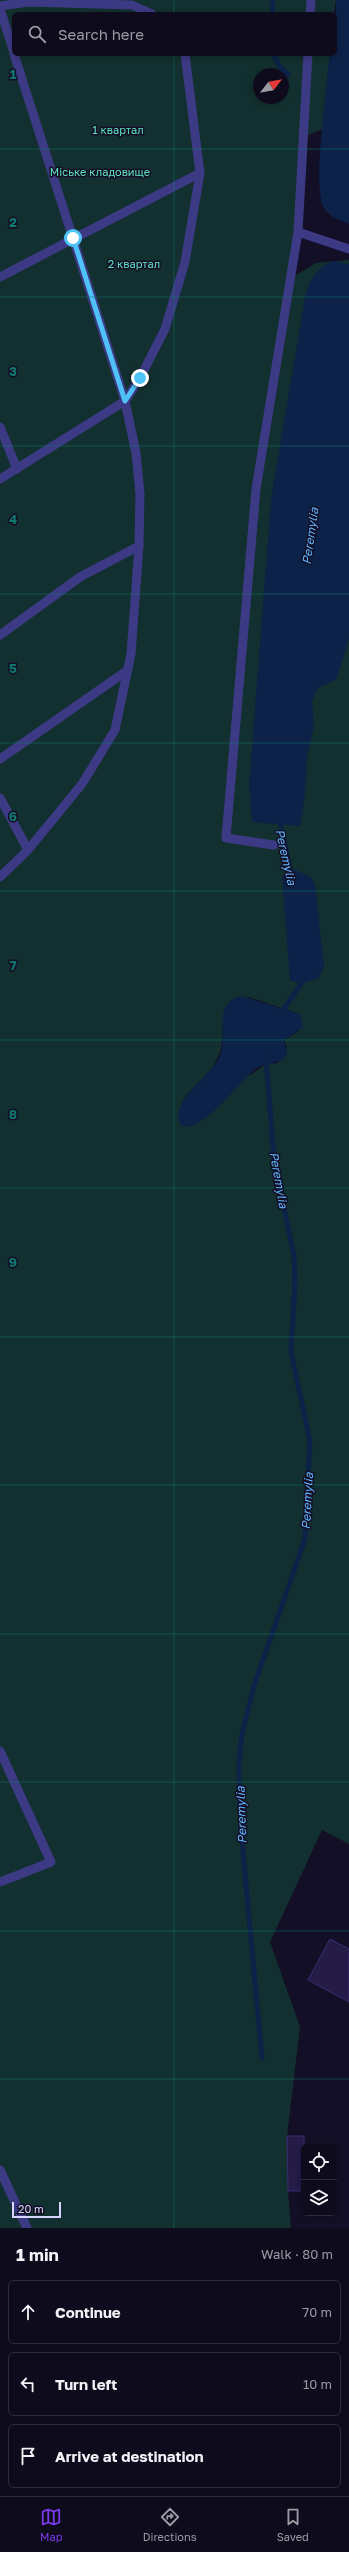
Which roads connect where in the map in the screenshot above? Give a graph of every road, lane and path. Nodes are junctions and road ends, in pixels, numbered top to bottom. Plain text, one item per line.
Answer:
1 (311, 0) edge
2 (0, 7) edge
3 (148, 12) edge
4 (310, 12) edge
5 (12, 46) edge
6 (15, 56) edge
7 (185, 56) edge
8 (308, 56) edge
9 (200, 173) junction
10 (298, 232) junction
11 (73, 238) junction
12 (349, 249) edge
13 (0, 277) edge
14 (125, 401) junction
15 (0, 427) edge
16 (16, 469) junction
17 (0, 479) edge
18 (139, 546) junction
19 (0, 635) edge
20 (128, 670) junction
21 (0, 759) edge
22 (0, 798) edge
23 (274, 845) dead end
24 (28, 850) junction
25 (0, 877) edge
26 (0, 1751) edge
27 (0, 1882) edge
28 (0, 2170) edge
29 (27, 2228) edge

1 - 4 lane
2 - 3 lane
2 - 5 lane
6 - 11 lane
7 - 9 lane
8 - 10 lane
9 - 11 lane
9 - 14 lane
10 - 12 lane
10 - 23 lane
11 - 13 lane
11 - 14 lane
14 - 16 lane
14 - 18 lane
15 - 16 lane
16 - 17 lane
18 - 19 lane
18 - 20 lane
20 - 21 lane
20 - 24 lane
22 - 24 lane
24 - 25 lane
26 - 27 lane
28 - 29 lane

